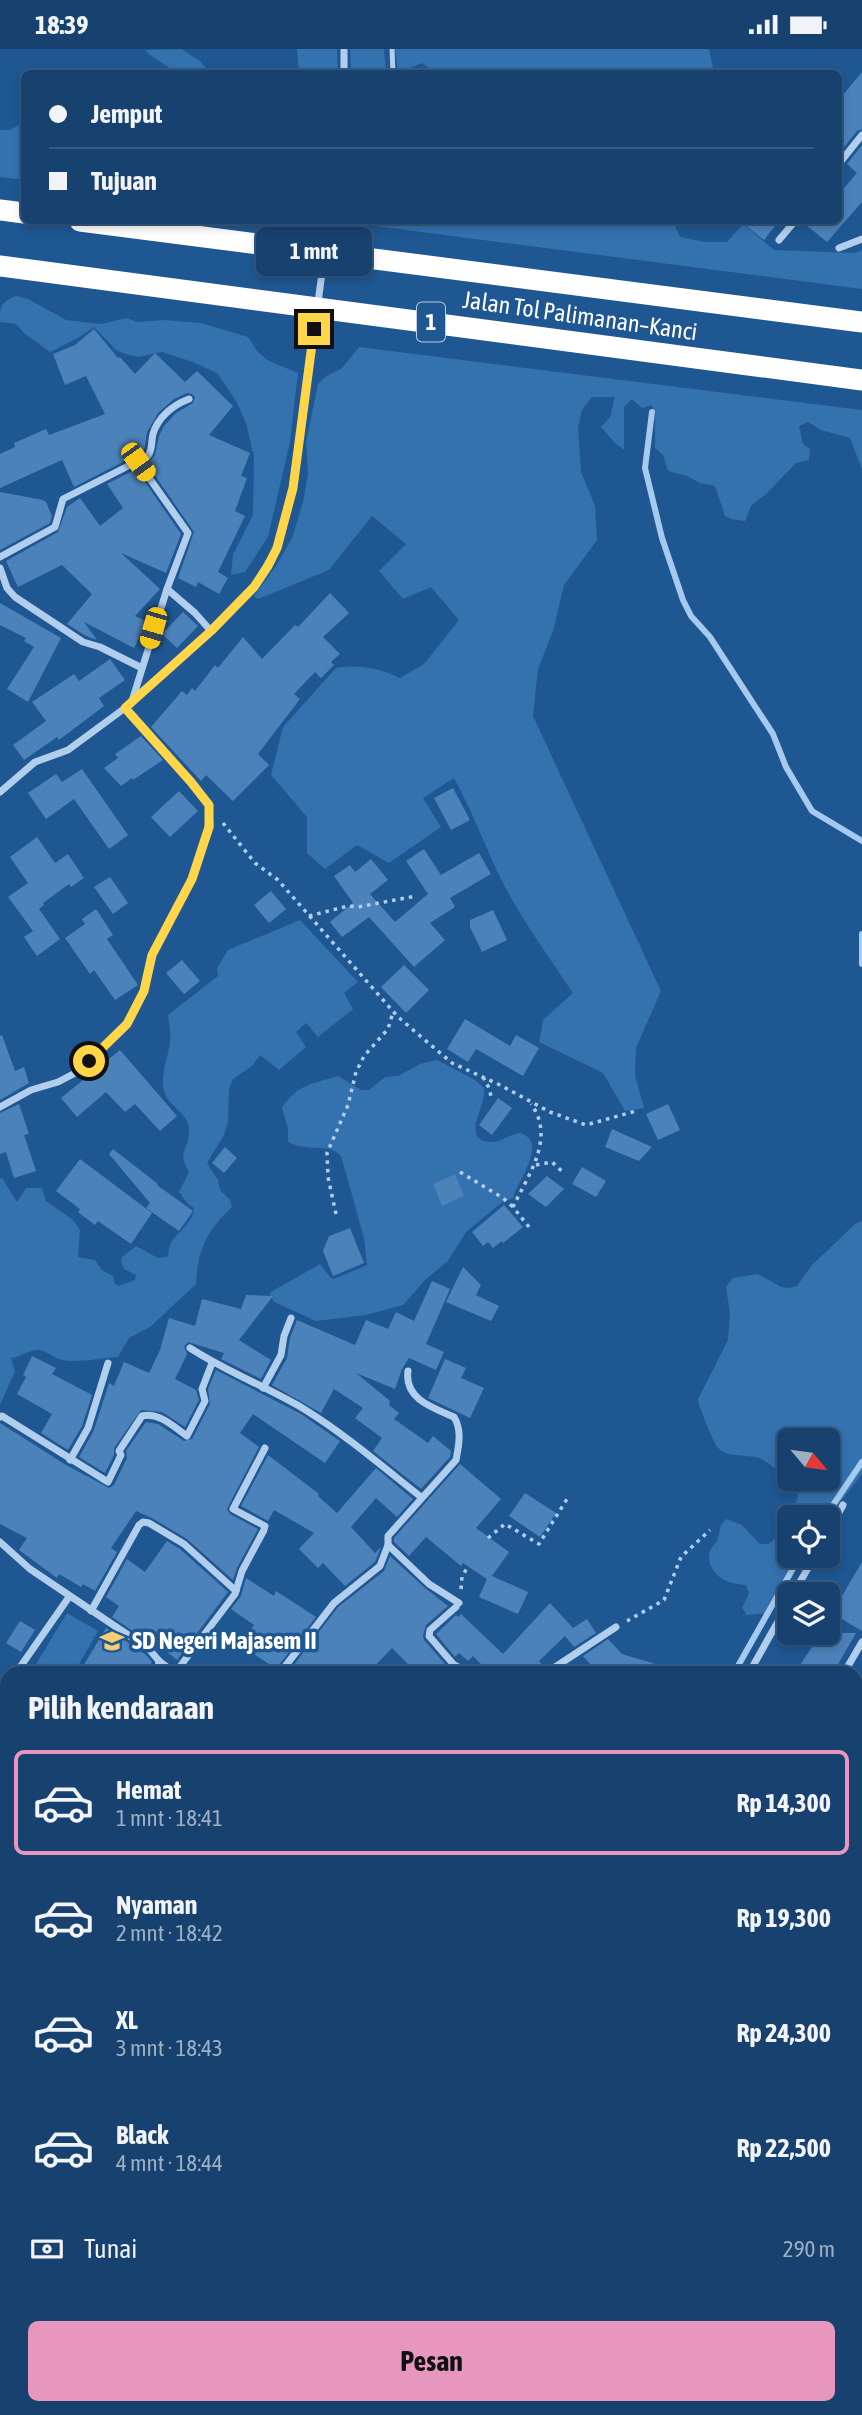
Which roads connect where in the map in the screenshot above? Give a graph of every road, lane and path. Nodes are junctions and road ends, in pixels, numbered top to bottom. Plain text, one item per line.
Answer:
1 (344, 49) edge
2 (392, 49) edge
3 (344, 70) edge
4 (393, 70) edge
5 (862, 135) edge
6 (842, 161) edge
7 (0, 210) edge
8 (21, 213) edge
9 (103, 224) edge
10 (329, 224) edge
11 (792, 224) edge
12 (862, 239) edge
13 (779, 240) dead end
14 (839, 248) dead end
15 (0, 266) edge
16 (862, 322) edge
17 (862, 380) edge
18 (189, 399) dead end
19 (138, 462) junction
20 (0, 556) edge
21 (0, 568) edge
22 (167, 589) junction
23 (211, 631) junction
24 (142, 668) junction
25 (128, 705) junction
26 (0, 792) edge
27 (209, 805) junction
28 (416, 896) dead end
29 (310, 916) junction
30 (393, 1012) junction
31 (483, 1077) junction
32 (492, 1100) dead end
33 (529, 1100) junction
34 (0, 1106) edge
35 (636, 1111) dead end
36 (534, 1166) junction
37 (460, 1172) dead end
38 (565, 1174) dead end
39 (513, 1207) junction
40 (336, 1214) dead end
41 (529, 1227) dead end
42 (291, 1318) dead end
43 (190, 1348) dead end
44 (108, 1363) dead end
45 (212, 1363) junction
46 (408, 1371) dead end
47 (263, 1388) junction
48 (1, 1416) edge
49 (265, 1448) dead end
50 (70, 1460) junction
51 (421, 1497) junction
52 (567, 1499) dead end
53 (843, 1505) dead end
54 (840, 1511) edge
55 (710, 1530) dead end
56 (488, 1538) dead end
57 (0, 1542) edge
58 (388, 1545) junction
59 (468, 1566) dead end
60 (236, 1591) junction
61 (69, 1597) junction
62 (458, 1605) junction
63 (91, 1611) junction
64 (777, 1624) edge
65 (616, 1627) joint
66 (862, 1642) edge
67 (159, 1661) junction
68 (454, 1665) edge
69 (21, 1666) edge
70 (158, 1666) edge
71 (166, 1666) edge
72 (180, 1666) edge
73 (285, 1666) edge
74 (557, 1666) edge
75 (754, 1666) edge
76 (848, 1666) edge

1 - 3 street
2 - 4 lane
5 - 6 street
7 - 8 highway
9 - 16 highway, Jalan Tol Palimanan–Kanci / 1
10 - 23 street
11 - 13 street
12 - 14 street
15 - 17 highway, Jalan Tol Palimanan–Kanci / 1
18 - 19 street
19 - 20 street
19 - 22 street
21 - 24 street
22 - 23 street
22 - 24 street
23 - 25 street
24 - 25 street
25 - 26 street
25 - 27 street
27 - 29 path
27 - 34 street
28 - 29 path
29 - 30 path
30 - 31 path
30 - 40 path
31 - 32 path
31 - 33 path
33 - 35 path
33 - 36 path
36 - 38 path
36 - 39 path
37 - 39 path
39 - 41 path
42 - 47 street
43 - 45 street
44 - 50 street
45 - 47 street
45 - 50 street
46 - 51 street
47 - 51 street
48 - 50 street
49 - 60 street
51 - 58 street
52 - 56 path
53 - 54 street
55 - 65 path
57 - 61 street
58 - 62 street
58 - 73 street
59 - 62 path
60 - 63 street
60 - 72 street
61 - 63 street
61 - 69 street
62 - 68 street
63 - 67 street
64 - 75 street
65 - 74 street
66 - 76 street
67 - 70 street
67 - 71 street

